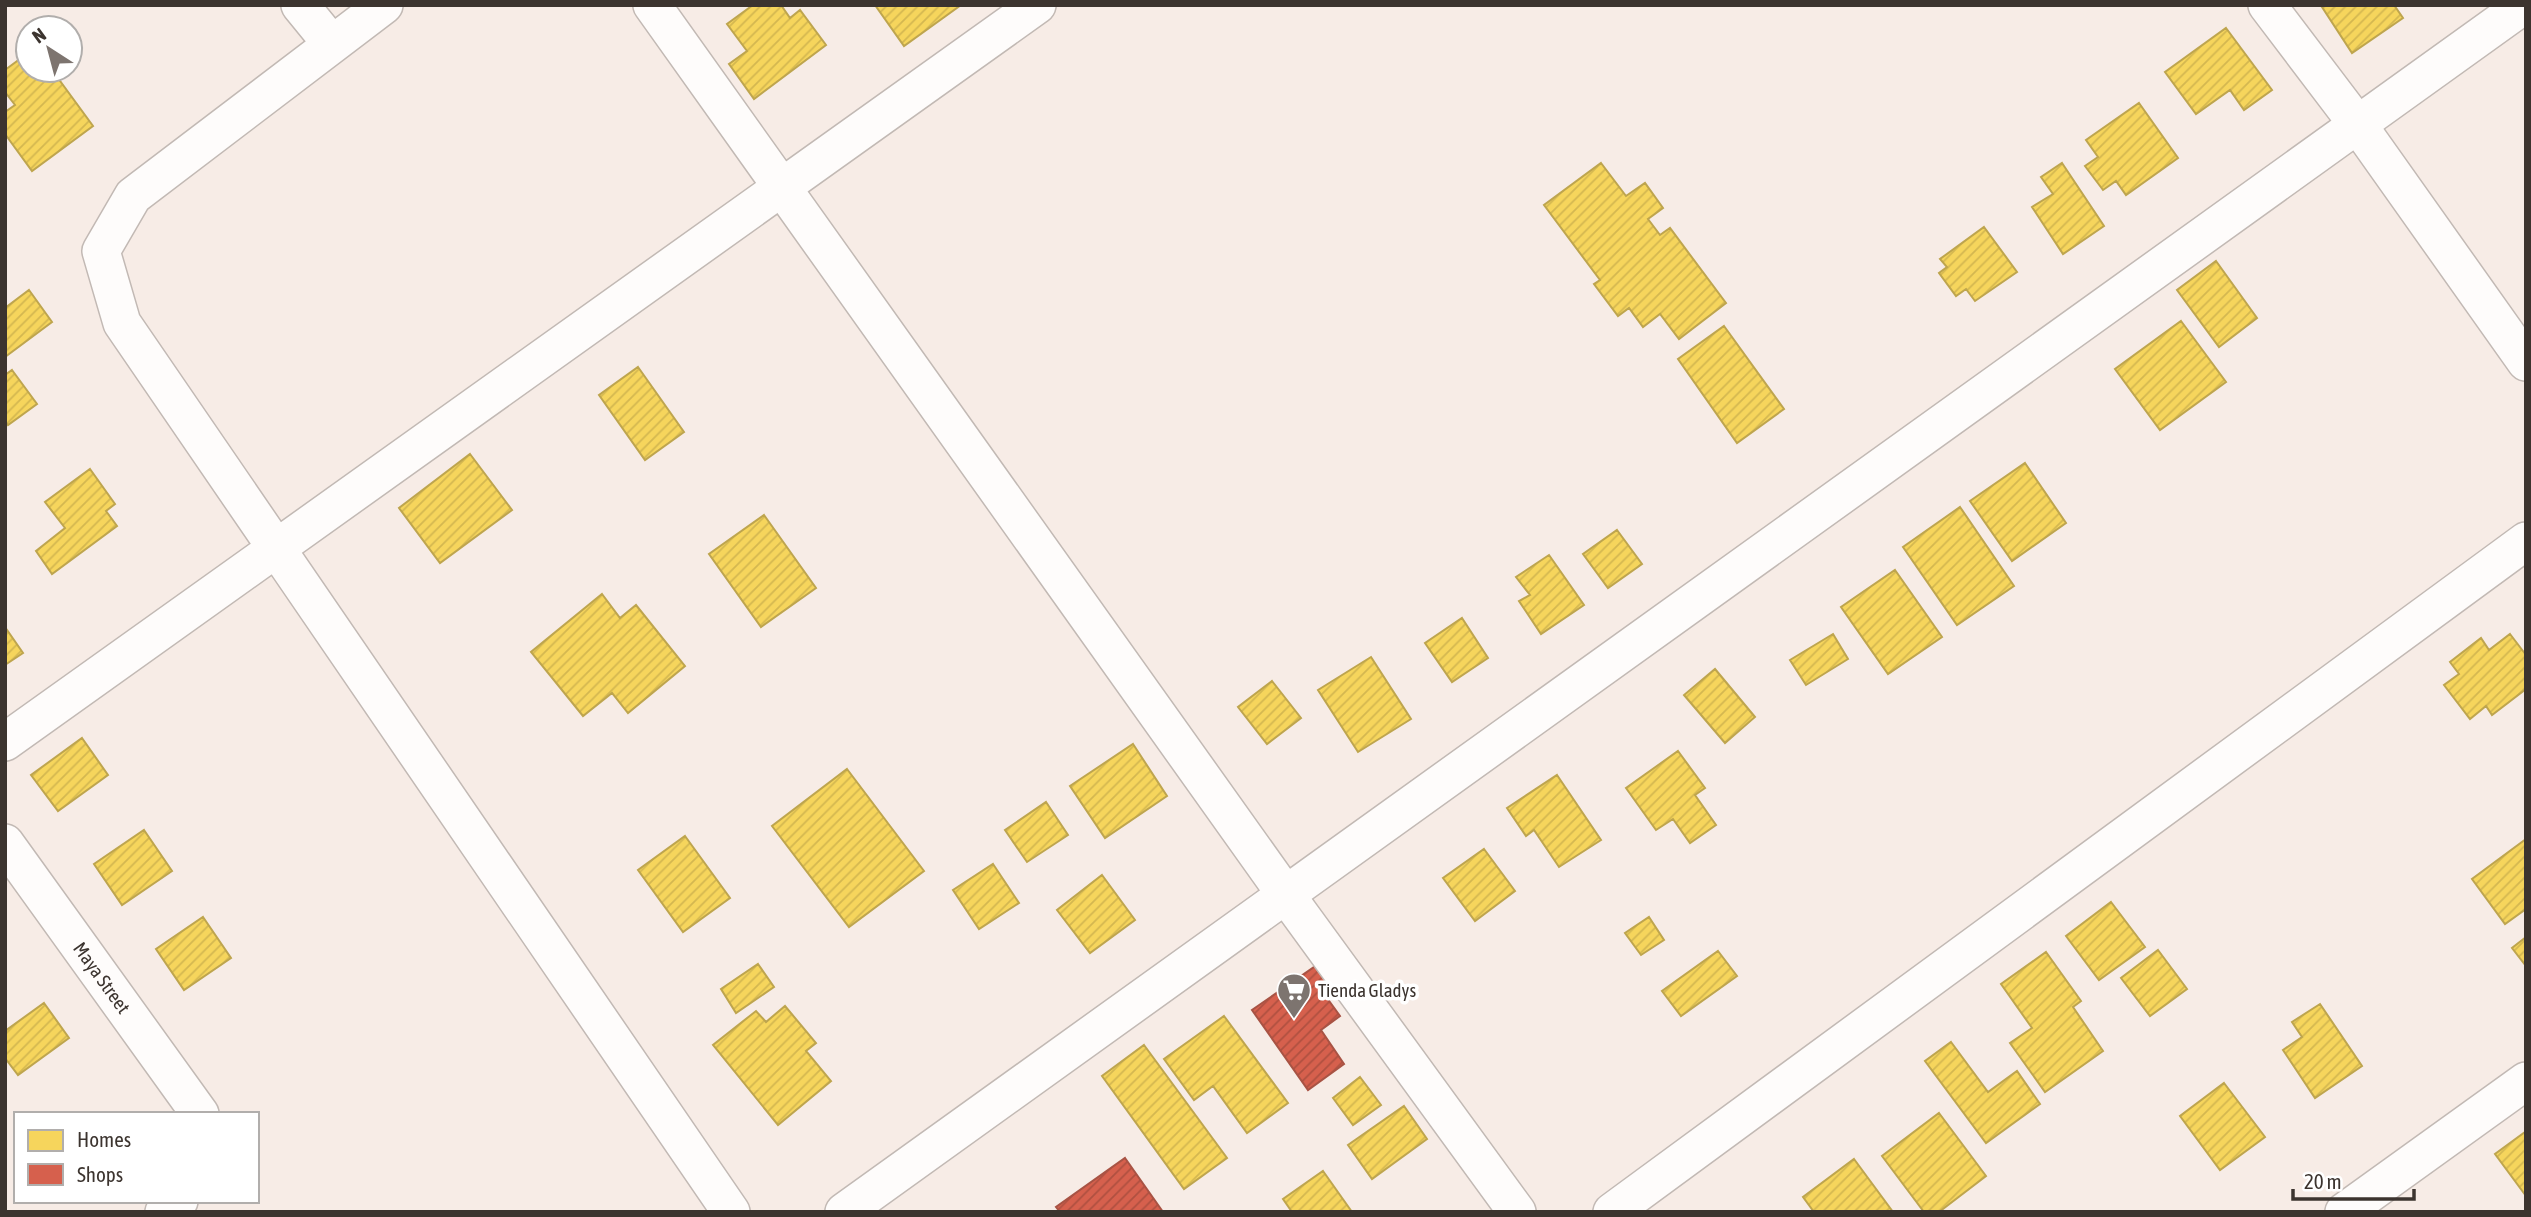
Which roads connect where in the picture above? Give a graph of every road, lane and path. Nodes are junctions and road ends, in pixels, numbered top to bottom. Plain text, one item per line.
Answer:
1 (300, 5) edge
2 (384, 5) edge
3 (652, 5) edge
4 (1037, 5) edge
5 (2267, 5) edge
6 (2524, 5) edge
7 (331, 43) junction
8 (2358, 125) junction
9 (782, 187) junction
10 (2526, 362) edge
11 (2526, 541) edge
12 (277, 548) junction
13 (5, 742) edge
14 (5, 843) edge
15 (1286, 894) junction
16 (2526, 1081) edge
17 (199, 1112) edge
18 (731, 1212) edge
19 (845, 1212) edge
20 (1517, 1212) edge
21 (1612, 1212) edge
22 (2344, 1212) edge

1 - 7 street
2 - 7 street
3 - 9 street
4 - 9 street
5 - 8 street
6 - 8 street
7 - 12 street
8 - 10 street
8 - 15 street
9 - 12 street
9 - 15 street
11 - 21 street
12 - 13 street
12 - 18 street
14 - 17 street, Maya Street
15 - 19 street
15 - 20 street
16 - 22 street

